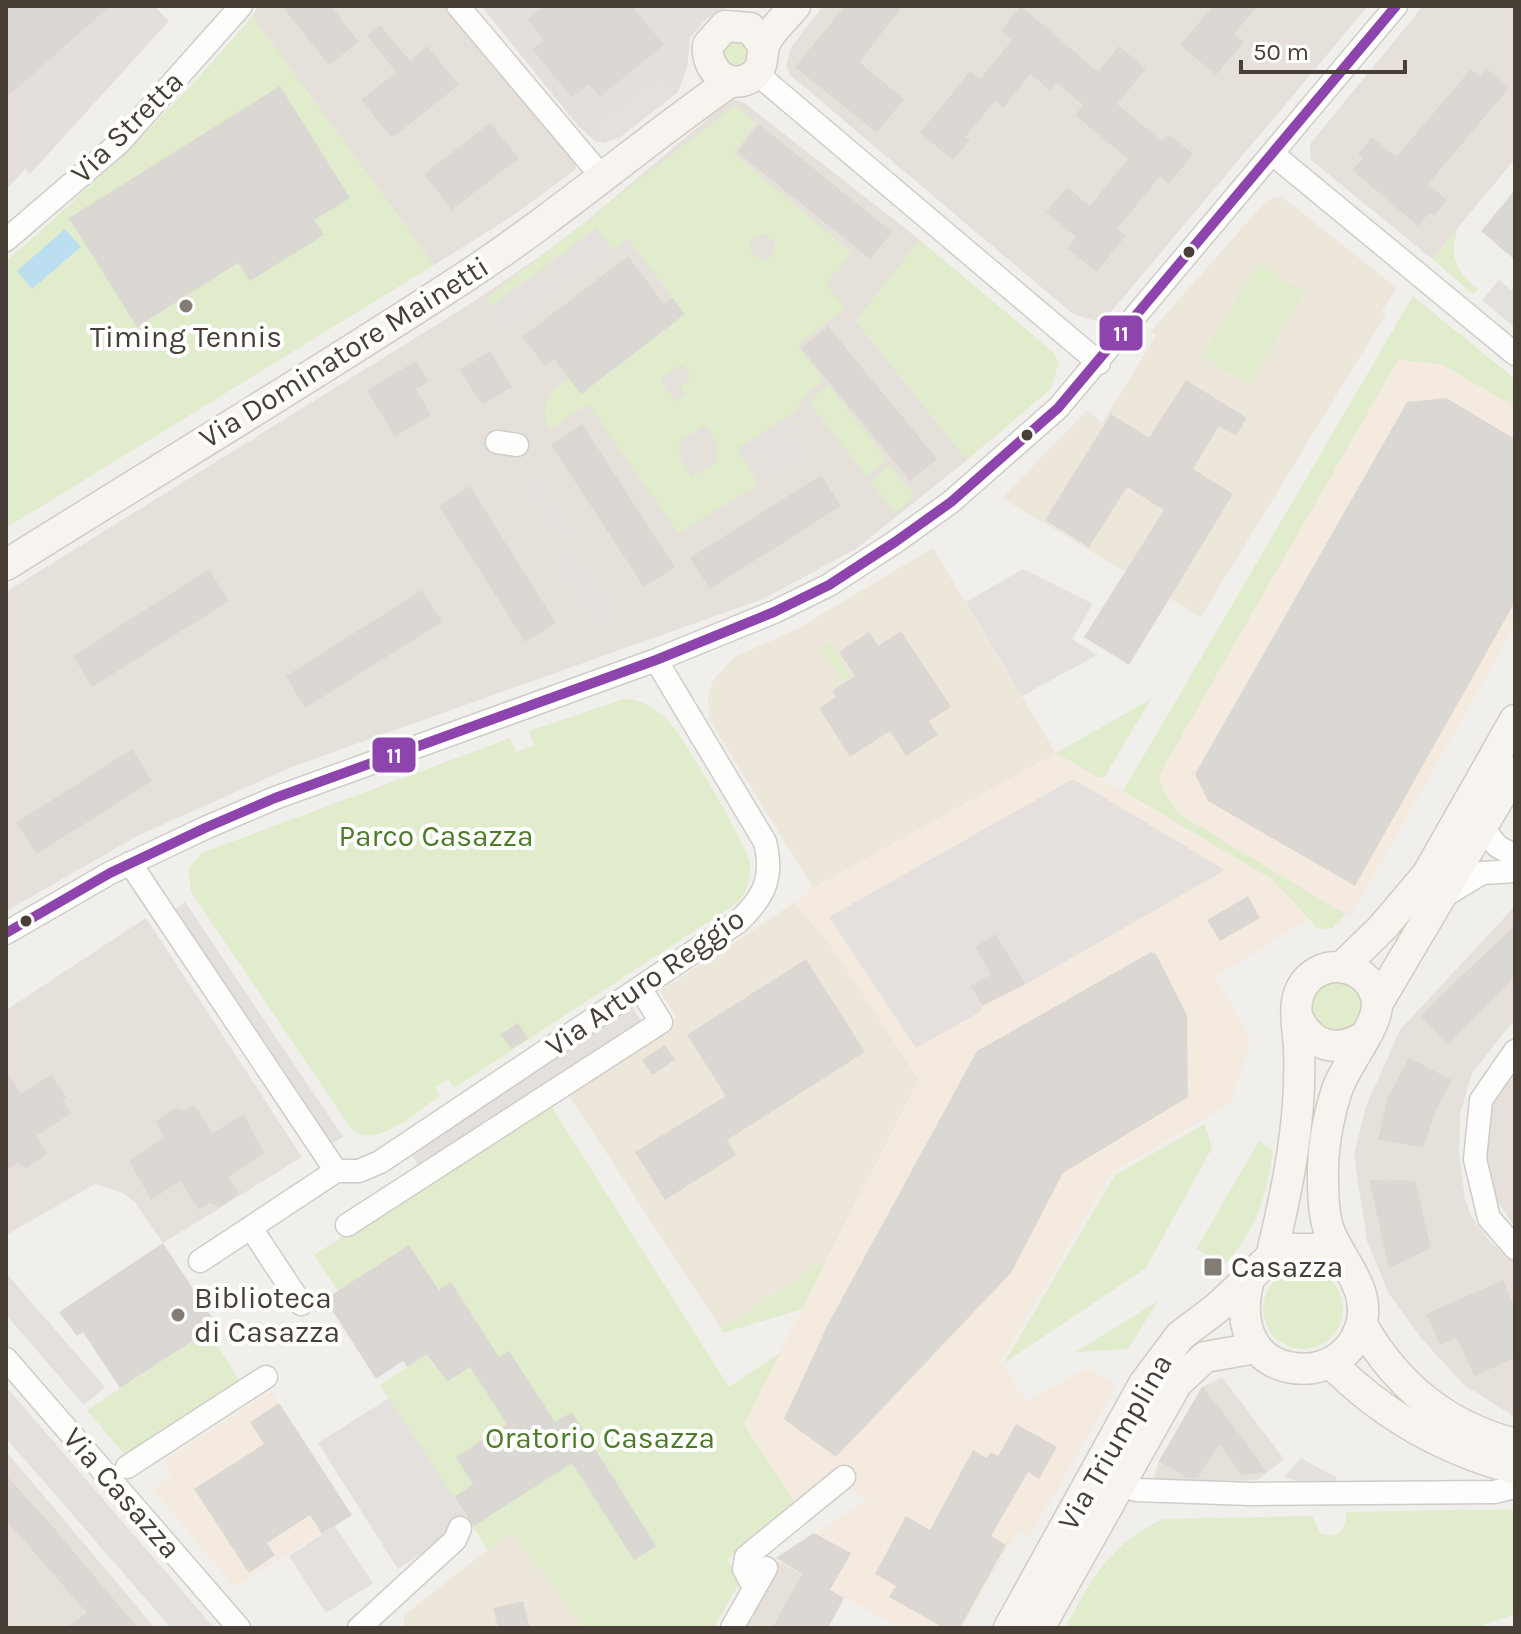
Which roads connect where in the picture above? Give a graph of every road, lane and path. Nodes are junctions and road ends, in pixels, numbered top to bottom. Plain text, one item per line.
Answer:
1 (241, 6) edge
2 (458, 6) edge
3 (776, 6) edge
4 (795, 6) edge
5 (1396, 6) edge
6 (742, 25) junction
7 (740, 66) junction
8 (1274, 155) junction
9 (603, 178) junction
10 (6, 240) edge
11 (1515, 354) edge
12 (1099, 363) junction
13 (6, 565) edge
14 (656, 660) junction
15 (1515, 720) edge
16 (1515, 771) edge
17 (1483, 828) junction
18 (1515, 856) edge
19 (130, 863) junction
20 (1515, 871) edge
21 (1444, 896) junction
22 (6, 933) edge
23 (1343, 966) junction
24 (643, 993) dead end
25 (1377, 1004) junction
26 (1298, 1018) junction
27 (1362, 1038) junction
28 (1515, 1051) edge
29 (336, 1171) junction
30 (347, 1225) dead end
31 (251, 1228) junction
32 (1515, 1248) edge
33 (1271, 1257) junction
34 (200, 1261) dead end
35 (1352, 1273) junction
36 (1249, 1280) junction
37 (301, 1304) dead end
38 (1362, 1325) junction
39 (1256, 1348) junction
40 (6, 1359) edge
41 (1331, 1363) junction
42 (266, 1377) dead end
43 (1515, 1444) edge
44 (127, 1467) dead end
45 (1515, 1469) edge
46 (844, 1477) dead end
47 (1120, 1483) junction
48 (1515, 1487) edge
49 (460, 1528) dead end
50 (766, 1568) dead end
51 (754, 1588) junction
52 (239, 1628) edge
53 (359, 1628) edge
54 (732, 1628) edge
55 (1009, 1628) edge
56 (1039, 1628) edge

1 - 10 street, Via Stretta
2 - 9 street
3 - 6 main road, Via Dominatore Mainetti
4 - 7 main road, Via Dominatore Mainetti
5 - 8 street
6 - 7 main road
6 - 7 main road, Via Dominatore Mainetti
7 - 9 main road, Via Dominatore Mainetti
7 - 12 street
8 - 11 street
8 - 12 street
9 - 13 main road, Via Dominatore Mainetti
12 - 14 street
14 - 19 street
14 - 29 street, Via Arturo Reggio
15 - 23 main road
16 - 17 main road
17 - 18 street
17 - 21 main road
19 - 22 street
19 - 29 street
20 - 21 street
21 - 25 main road
23 - 25 main road
23 - 26 main road
24 - 30 street
25 - 27 main road
26 - 27 main road
26 - 33 main road
27 - 35 main road
28 - 32 street
29 - 31 street, Via Arturo Reggio
31 - 34 street, Via Arturo Reggio
31 - 37 street
33 - 35 main road
33 - 36 main road, Via Triumplina
35 - 38 main road
36 - 39 main road
36 - 55 main road, Via Triumplina
38 - 41 main road
38 - 43 main road
39 - 41 main road
39 - 47 main road, Via Triumplina
40 - 52 street, Via Casazza
41 - 45 main road
42 - 44 street
46 - 51 street
47 - 48 street, Via Triumplina
47 - 56 main road, Via Triumplina
49 - 53 street
50 - 51 street
51 - 54 street

